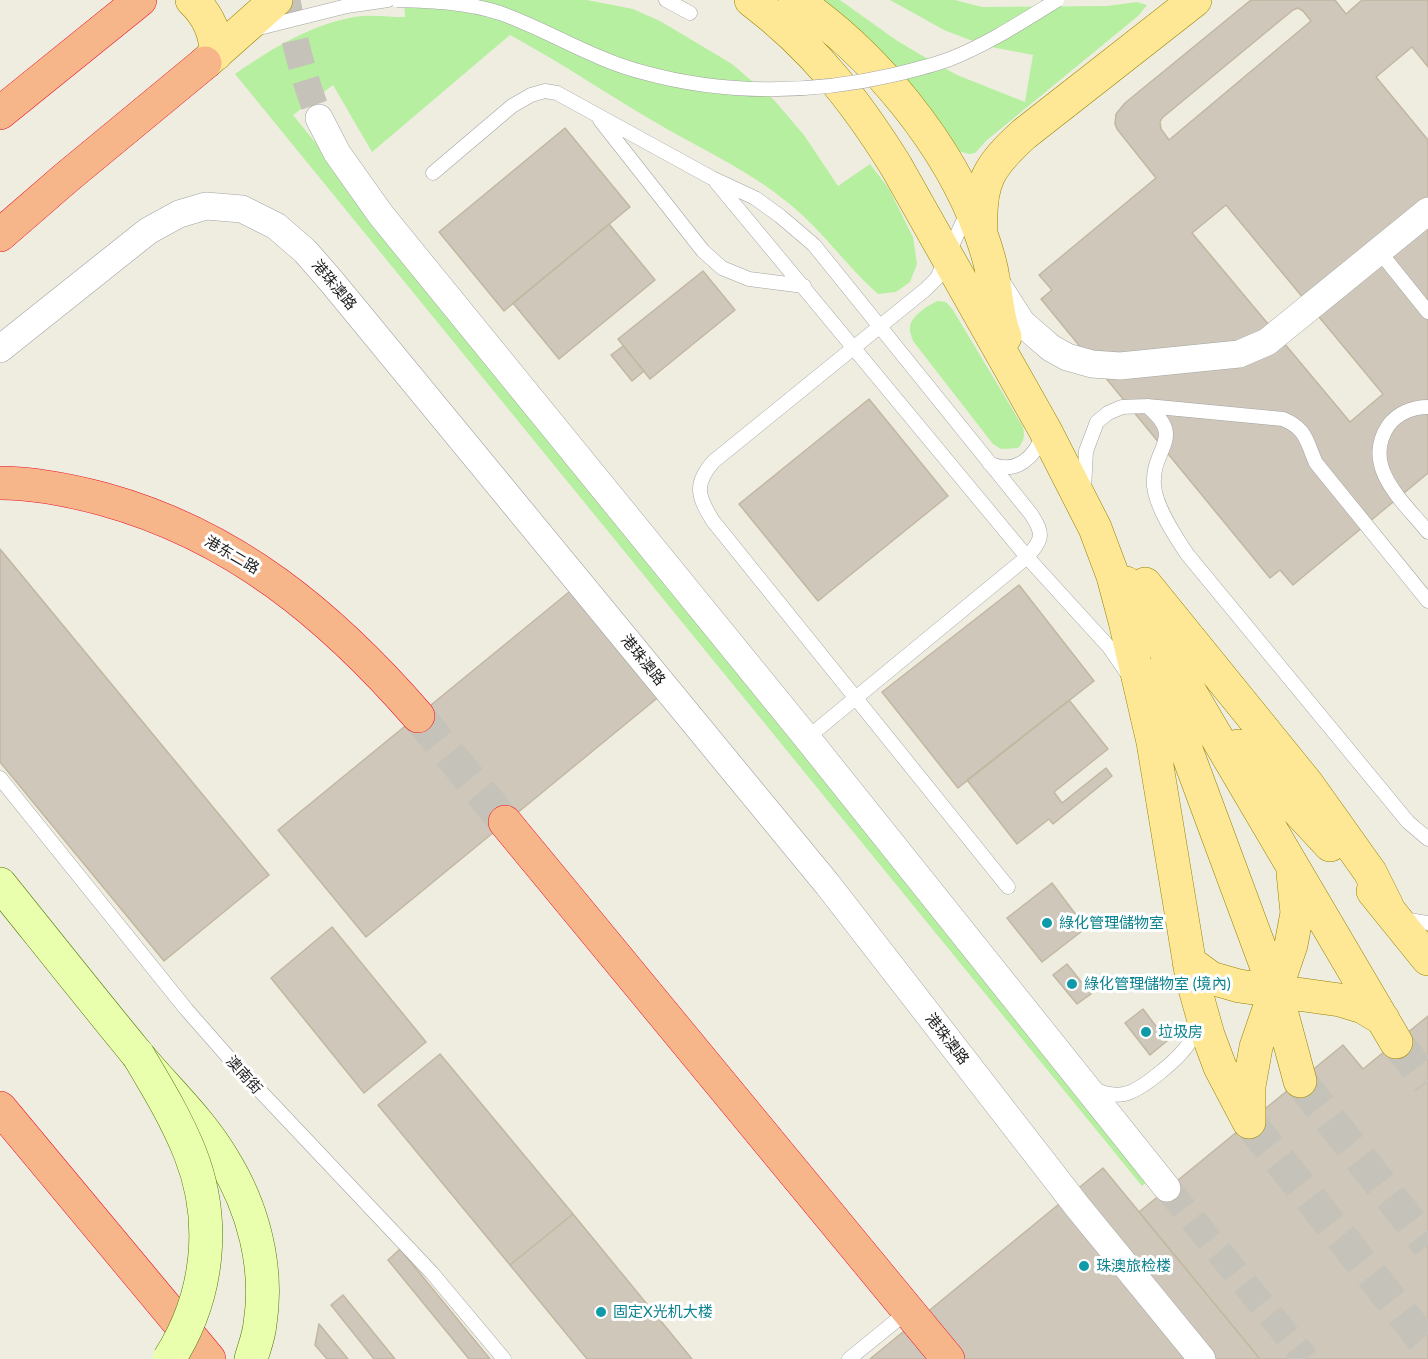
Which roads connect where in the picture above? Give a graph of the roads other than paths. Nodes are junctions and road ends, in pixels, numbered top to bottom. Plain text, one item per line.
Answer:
1 (140, 0) edge
2 (192, 0) edge
3 (276, 0) edge
4 (388, 0) edge
5 (397, 0) edge
6 (666, 0) edge
7 (751, 0) edge
8 (795, 0) edge
9 (1058, 0) edge
10 (1195, 0) edge
11 (690, 13) dead end
12 (218, 52) junction
13 (0, 113) edge
14 (595, 114) junction
15 (319, 118) tunnel mouth
16 (433, 173) dead end
17 (712, 178) junction
18 (1428, 211) edge
19 (975, 221) junction
20 (0, 235) edge
21 (1379, 251) junction
22 (947, 257) junction
23 (993, 278) junction
24 (804, 286) junction
25 (1428, 312) edge
26 (881, 326) junction
27 (854, 348) junction
28 (0, 349) edge
29 (1147, 406) junction
30 (1428, 407) edge
31 (1039, 419) junction
32 (989, 463) junction
33 (0, 483) edge
34 (1090, 518) junction
35 (1428, 532) edge
36 (1027, 557) junction
37 (1137, 601) junction
38 (1428, 601) edge
39 (854, 698) junction
40 (1196, 701) junction
41 (418, 716) tunnel mouth
42 (807, 738) junction
43 (1153, 742) junction
44 (0, 778) edge
45 (505, 822) tunnel mouth
46 (1428, 839) edge
47 (1292, 864) junction
48 (0, 884) edge
49 (1008, 887) dead end
50 (1404, 916) edge
51 (1428, 959) edge
52 (1189, 962) junction
53 (1276, 992) junction
54 (1197, 997) junction
55 (138, 1055) junction
56 (1300, 1082) tunnel mouth
57 (1085, 1085) junction
58 (0, 1108) edge
59 (1167, 1188) tunnel mouth
60 (909, 1311) junction
61 (169, 1359) edge
62 (209, 1359) edge
63 (251, 1359) edge
64 (504, 1359) edge
65 (849, 1359) edge
66 (948, 1359) edge
67 (1202, 1359) edge

1 - 13 highway
2 - 12 main road
3 - 12 main road
4 - 12 lane
5 - 9 lane, bridge
6 - 11 lane
7 - 22 main road
8 - 19 main road
10 - 19 main road
12 - 20 highway
14 - 16 lane
14 - 17 lane
14 - 24 lane
15 - 42 street
17 - 24 lane
17 - 26 lane
18 - 21 street
19 - 22 lane
19 - 23 main road
21 - 23 street
21 - 25 lane
22 - 26 lane
22 - 31 main road
23 - 31 main road
24 - 27 lane
26 - 27 lane
26 - 32 lane
27 - 36 lane
27 - 39 lane
28 - 67 street, 港珠澳路
29 - 34 lane
29 - 38 lane
29 - 46 lane
30 - 35 lane
31 - 32 lane
31 - 34 main road
32 - 36 lane
33 - 41 highway, 港东二路
34 - 37 main road
34 - 43 main road
34 - 50 main road
36 - 39 lane
36 - 43 lane
37 - 40 main road
37 - 53 main road
39 - 42 lane
39 - 49 lane
40 - 47 main road
40 - 50 main road
42 - 57 street
43 - 52 main road
44 - 64 lane, 澳南街
45 - 60 highway
47 - 53 main road
47 - 53 main road
48 - 55 main road
50 - 51 main road
52 - 53 main road
52 - 54 main road
53 - 54 main road
53 - 56 main road
54 - 57 lane
55 - 61 main road, bridge
55 - 63 main road, bridge
57 - 59 street
58 - 62 highway
60 - 65 lane
60 - 66 highway

